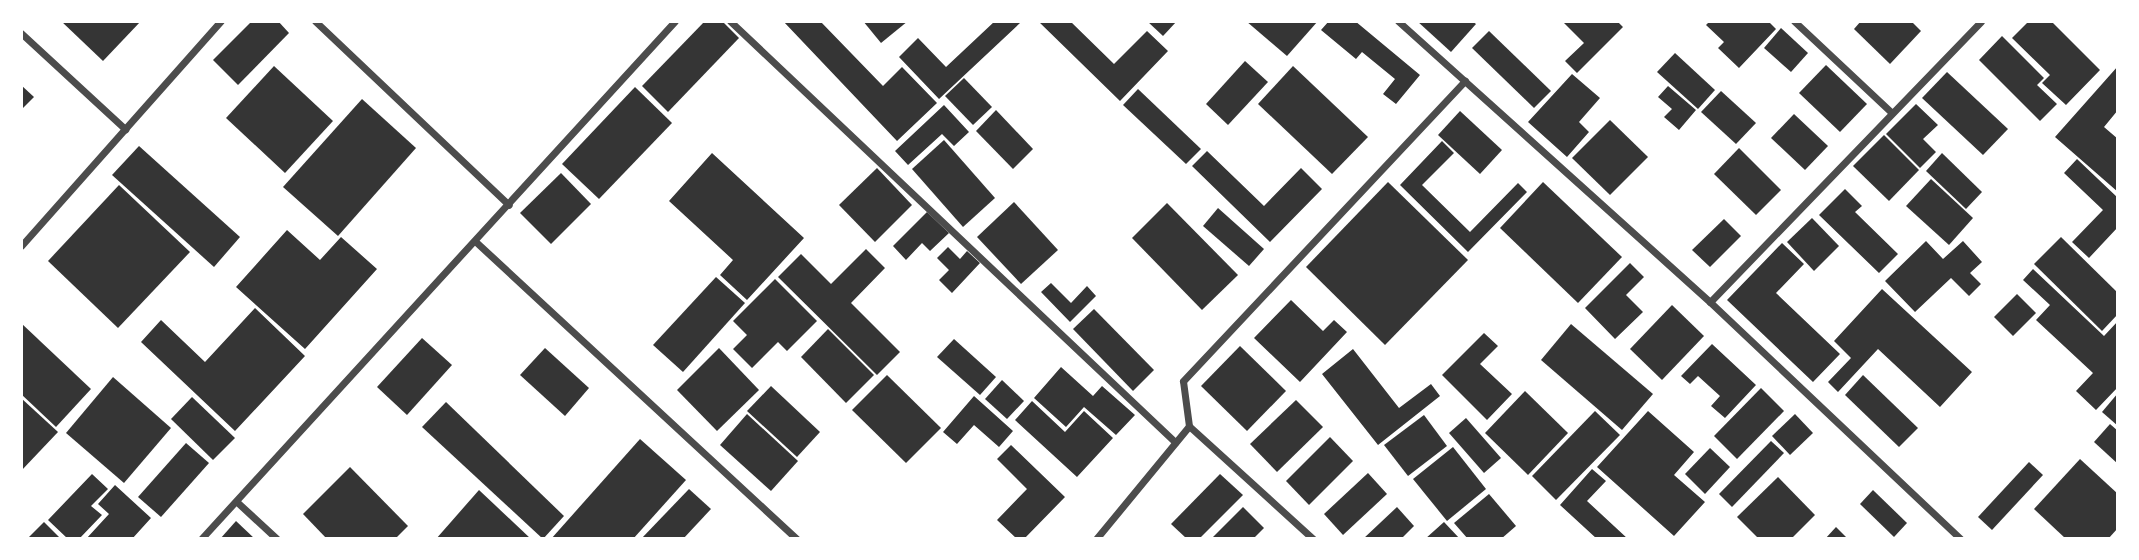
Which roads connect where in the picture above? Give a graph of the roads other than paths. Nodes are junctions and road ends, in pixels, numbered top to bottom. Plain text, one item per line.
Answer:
1 (221, 21) edge
2 (675, 21) edge
3 (730, 21) edge
4 (1398, 21) edge
5 (1794, 21) edge
6 (1981, 21) edge
7 (317, 22) edge
8 (21, 33) edge
9 (1465, 81) junction
10 (1891, 112) junction
11 (125, 129) junction
12 (509, 205) junction
13 (476, 242) junction
14 (21, 246) edge
15 (1710, 302) junction
16 (1189, 426) junction
17 (1175, 442) junction
18 (237, 502) junction
19 (201, 539) edge
20 (276, 539) edge
21 (797, 539) edge
22 (1096, 539) edge
23 (1313, 539) edge
24 (1961, 539) edge

1 - 11 street
2 - 12 street
3 - 17 street
4 - 9 street
5 - 10 street
6 - 10 street
7 - 12 street
8 - 11 street
9 - 15 street
9 - 16 street
10 - 15 street
11 - 14 street
12 - 13 street
13 - 18 street
13 - 21 street
15 - 24 street
16 - 17 street
16 - 23 street
17 - 22 street
18 - 19 street
18 - 20 street

